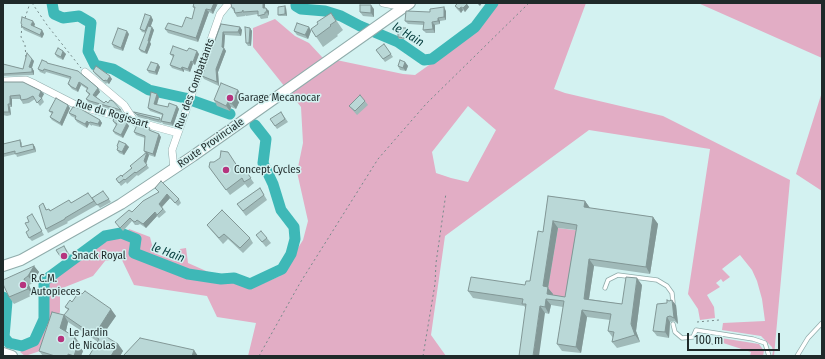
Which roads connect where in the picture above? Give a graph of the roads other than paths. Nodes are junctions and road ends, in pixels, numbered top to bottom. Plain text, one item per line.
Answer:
1 (228, 3) edge
2 (383, 3) edge
3 (407, 5) edge
4 (85, 72) road end
5 (3, 81) edge
6 (135, 122) junction
7 (178, 133) junction
8 (174, 168) junction
9 (3, 266) edge
10 (605, 288) dead end
11 (673, 303) edge
12 (822, 323) edge
13 (673, 324) edge
14 (3, 352) edge
15 (12, 356) edge
16 (769, 356) edge
17 (797, 356) edge

1 - 7 street, Rue des Combattants
2 - 3 street
3 - 8 main road, Route Provinciale
4 - 6 street
5 - 6 street, Rue du Rogissart
6 - 7 street, Rue du Rogissart
7 - 8 street, Rue des Combattants
8 - 9 main road, Route Provinciale
10 - 11 lane
12 - 17 lane
13 - 16 lane
14 - 15 main road

